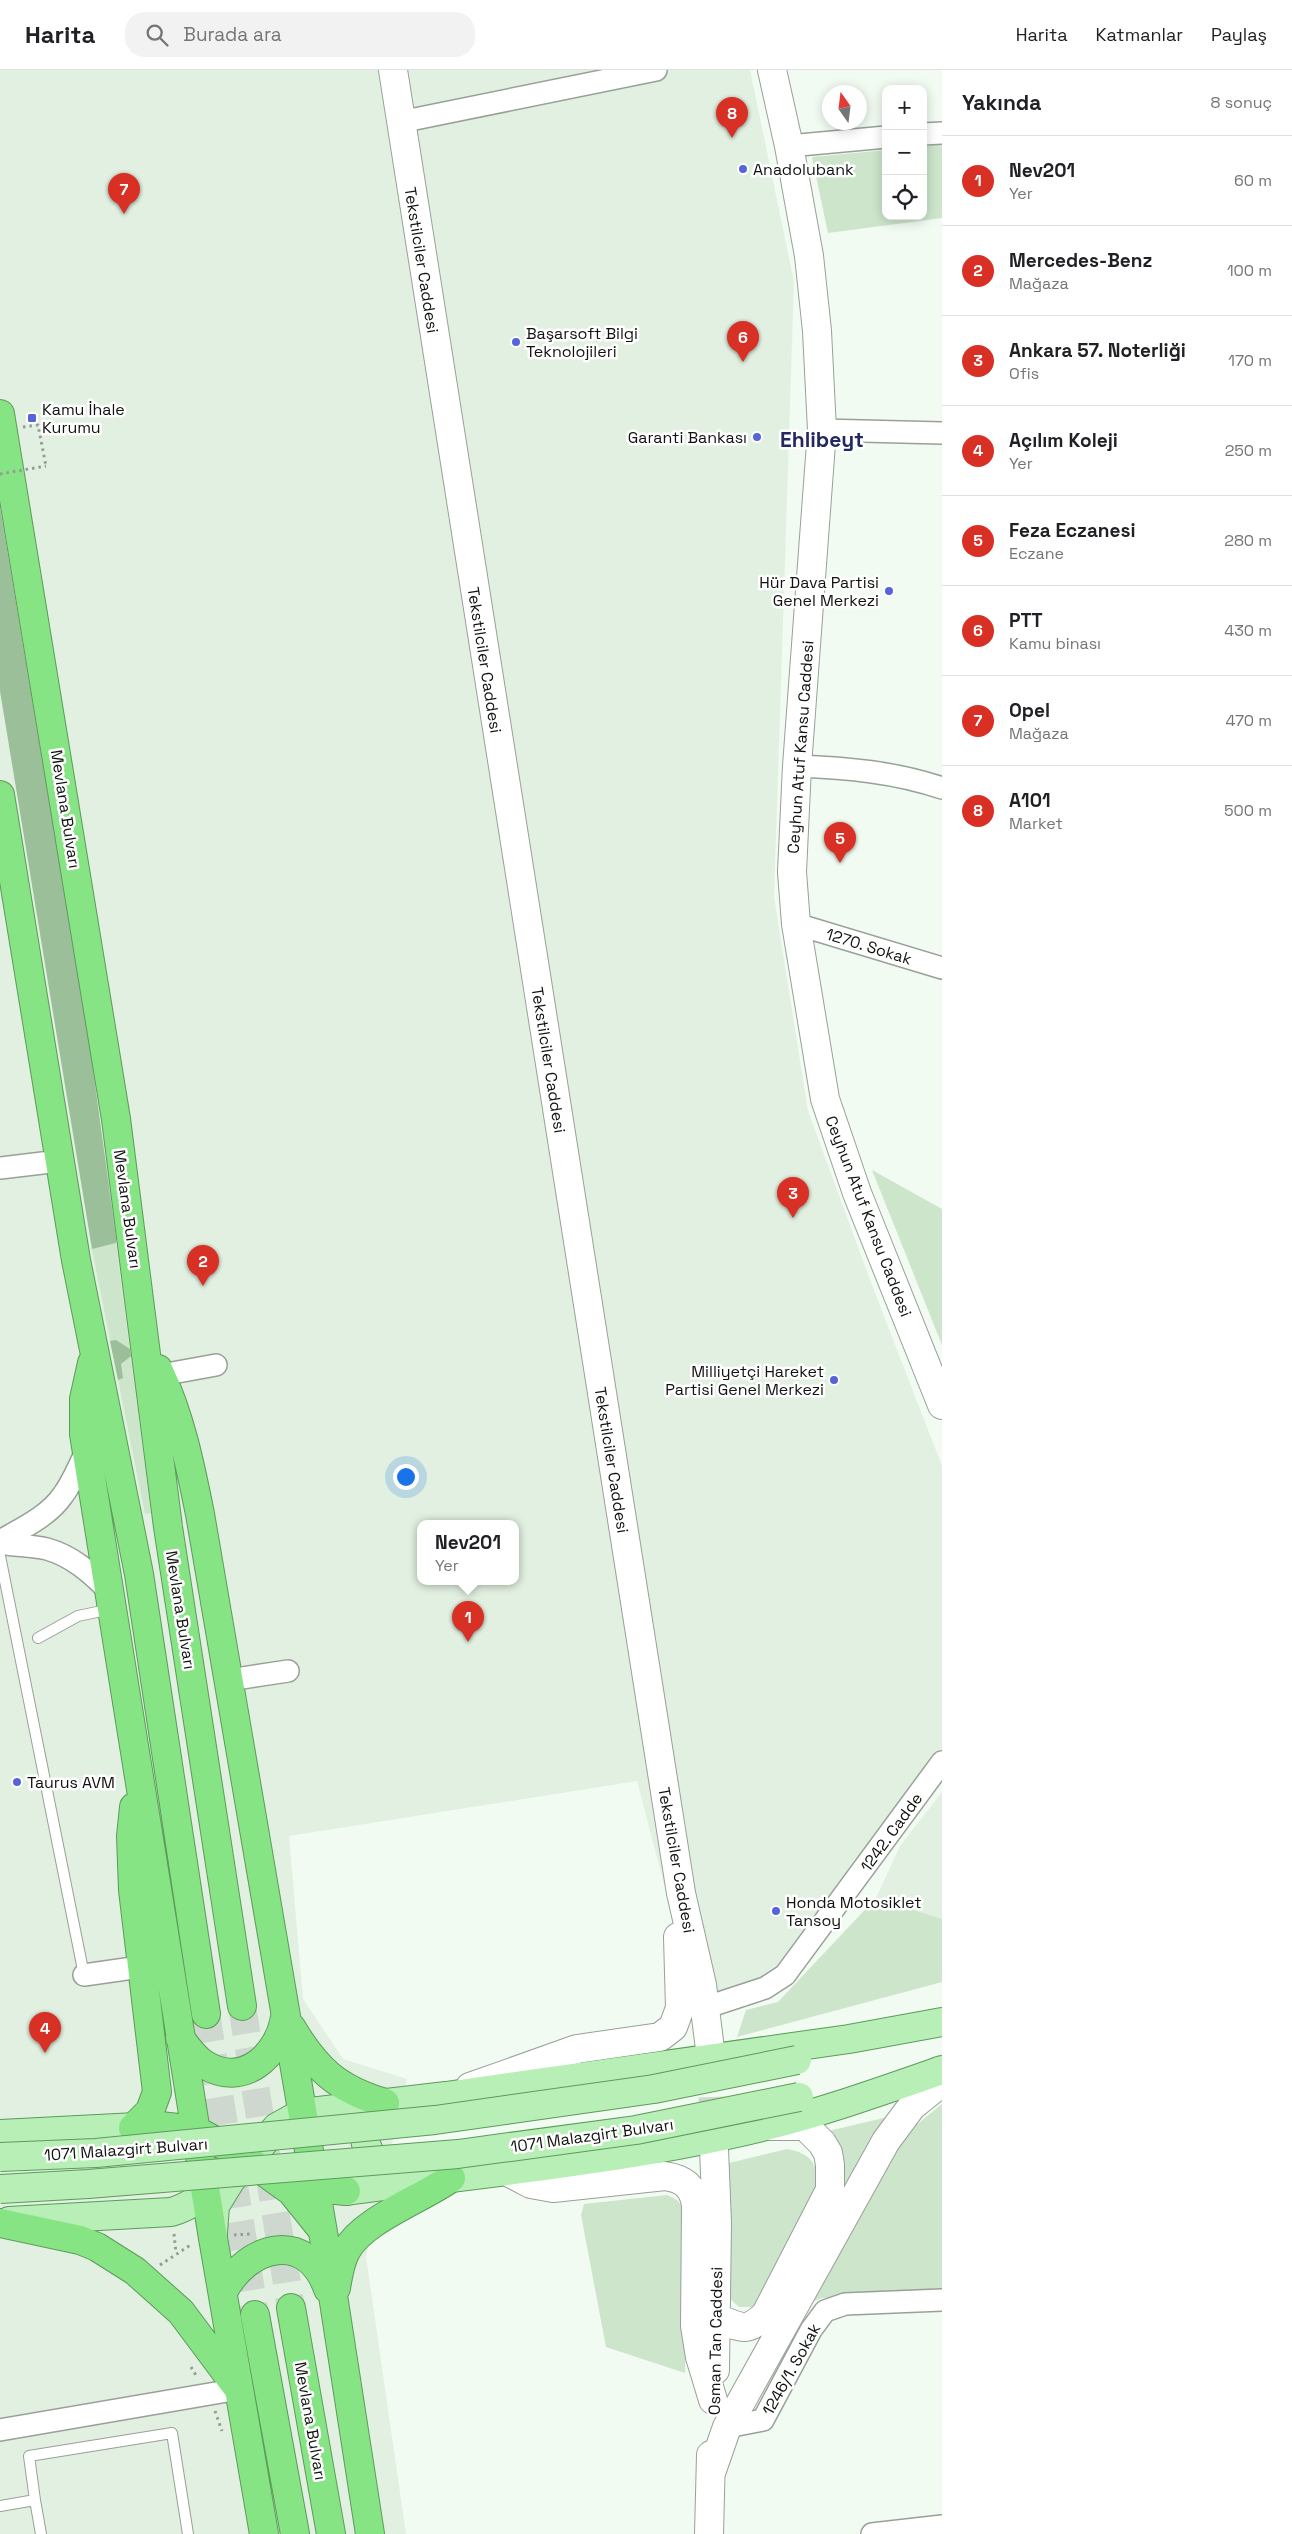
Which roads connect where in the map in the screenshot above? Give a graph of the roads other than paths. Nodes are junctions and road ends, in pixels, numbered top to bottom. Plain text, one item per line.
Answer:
1 (393, 70) edge
2 (656, 70) edge
3 (772, 70) edge
4 (400, 122) junction
5 (942, 133) edge
6 (927, 134) edge
7 (882, 137) edge
8 (789, 146) junction
9 (0, 414) edge
10 (822, 430) junction
11 (942, 433) edge
12 (797, 766) junction
13 (942, 788) edge
14 (0, 795) edge
15 (796, 924) junction
16 (942, 968) edge
17 (59, 1161) junction
18 (0, 1168) edge
19 (146, 1348) junction
20 (95, 1355) junction
21 (216, 1365) dead end
22 (161, 1375) junction
23 (942, 1405) edge
24 (87, 1450) junction
25 (0, 1542) edge
26 (0, 1556) edge
27 (110, 1600) junction
28 (38, 1638) dead end
29 (288, 1671) dead end
30 (229, 1680) junction
31 (942, 1762) edge
32 (141, 1784) junction
33 (676, 1860) junction
34 (140, 1966) junction
35 (84, 1975) joint
36 (242, 2006) tunnel mouth
37 (704, 2008) junction
38 (206, 2014) tunnel mouth
39 (285, 2017) junction
40 (942, 2023) edge
41 (180, 2038) junction
42 (710, 2049) tunnel mouth
43 (942, 2065) edge
44 (942, 2070) edge
45 (942, 2082) edge
46 (297, 2084) junction
47 (446, 2096) junction
48 (190, 2097) junction
49 (385, 2104) junction
50 (302, 2113) junction
51 (160, 2126) joint
52 (762, 2127) junction
53 (133, 2128) junction
54 (101, 2130) junction
55 (195, 2130) junction
56 (0, 2134) edge
57 (714, 2149) tunnel mouth
58 (247, 2152) junction
59 (0, 2157) edge
60 (506, 2171) junction
61 (451, 2178) junction
62 (409, 2183) junction
63 (315, 2188) junction
64 (0, 2189) edge
65 (346, 2191) joint
66 (206, 2194) junction
67 (108, 2216) junction
68 (0, 2222) edge
69 (322, 2230) junction
70 (206, 2239) junction
71 (223, 2292) junction
72 (942, 2300) edge
73 (333, 2305) junction
74 (291, 2308) tunnel mouth
75 (255, 2315) tunnel mouth
76 (716, 2318) junction
77 (239, 2389) junction
78 (713, 2400) junction
79 (727, 2427) junction
80 (0, 2430) edge
81 (711, 2473) junction
82 (35, 2500) junction
83 (0, 2506) edge
84 (933, 2529) edge
85 (41, 2534) edge
86 (188, 2534) edge
87 (264, 2534) edge
88 (295, 2534) edge
89 (332, 2534) edge
90 (370, 2534) edge
91 (709, 2534) edge
92 (872, 2534) edge

1 - 4 street, Tekstilciler Caddesi
2 - 4 street
3 - 8 street, Ceyhun Atuf Kansu Caddesi
4 - 33 street, Tekstilciler Caddesi
5 - 6 street
7 - 8 street
8 - 10 street, Ceyhun Atuf Kansu Caddesi
9 - 19 highway, Mevlana Bulvarı
10 - 11 street
10 - 12 street, Ceyhun Atuf Kansu Caddesi
12 - 13 street
12 - 15 street, Ceyhun Atuf Kansu Caddesi
14 - 17 highway
15 - 16 street, 1270. Sokak
15 - 23 street, Ceyhun Atuf Kansu Caddesi
17 - 18 street
17 - 20 highway
19 - 22 highway
19 - 36 highway, Mevlana Bulvarı
20 - 24 highway
20 - 38 highway
21 - 22 street
22 - 30 highway
24 - 25 street
24 - 27 highway
25 - 27 street
26 - 35 lane
27 - 28 lane
27 - 32 highway
29 - 30 street
30 - 39 highway
31 - 37 street, 1242. Cadde
32 - 34 highway
32 - 41 highway
33 - 37 street, Tekstilciler Caddesi
33 - 47 street
34 - 35 street
34 - 53 highway
37 - 42 street, Tekstilciler Caddesi
39 - 41 highway
39 - 46 highway
39 - 49 highway
40 - 47 main road, 1071 Malazgirt Bulvarı
40 - 59 main road, 1071 Malazgirt Bulvarı, bridge
41 - 48 highway
43 - 64 main road, 1071 Malazgirt Bulvarı, bridge
44 - 52 main road, 1071 Malazgirt Bulvarı
45 - 79 street
46 - 50 highway
46 - 58 main road, 1071 Malazgirt Bulvarı
47 - 49 main road, 1071 Malazgirt Bulvarı
48 - 55 highway
48 - 58 highway
49 - 50 main road, 1071 Malazgirt Bulvarı
49 - 62 main road
50 - 58 main road, 1071 Malazgirt Bulvarı
50 - 63 highway
51 - 53 main road, 1071 Malazgirt Bulvarı
51 - 55 highway
52 - 60 main road, 1071 Malazgirt Bulvarı
52 - 76 street
53 - 54 main road, 1071 Malazgirt Bulvarı
54 - 56 main road, 1071 Malazgirt Bulvarı
54 - 67 main road
55 - 58 highway
55 - 66 highway
57 - 76 street, Osman Tan Caddesi
58 - 63 highway
58 - 66 main road, 1071 Malazgirt Bulvarı
58 - 69 highway
58 - 70 main road, 1071 Malazgirt Bulvarı
60 - 61 main road, 1071 Malazgirt Bulvarı
60 - 78 street
61 - 62 main road, 1071 Malazgirt Bulvarı
61 - 73 highway
62 - 65 main road, 1071 Malazgirt Bulvarı
63 - 65 highway
63 - 69 highway
66 - 67 main road, 1071 Malazgirt Bulvarı
66 - 70 highway
67 - 68 main road, 1071 Malazgirt Bulvarı
68 - 77 highway
69 - 73 highway
70 - 71 highway
71 - 73 highway
71 - 77 highway
72 - 79 street, 1246/1. Sokak
73 - 90 highway
74 - 89 highway, Mevlana Bulvarı
75 - 88 highway
76 - 78 street, Osman Tan Caddesi
77 - 80 street
77 - 87 highway
78 - 81 street, Osman Tan Caddesi
79 - 81 street
81 - 91 street, Osman Tan Caddesi
82 - 83 lane
82 - 85 lane
82 - 86 lane
84 - 92 street

